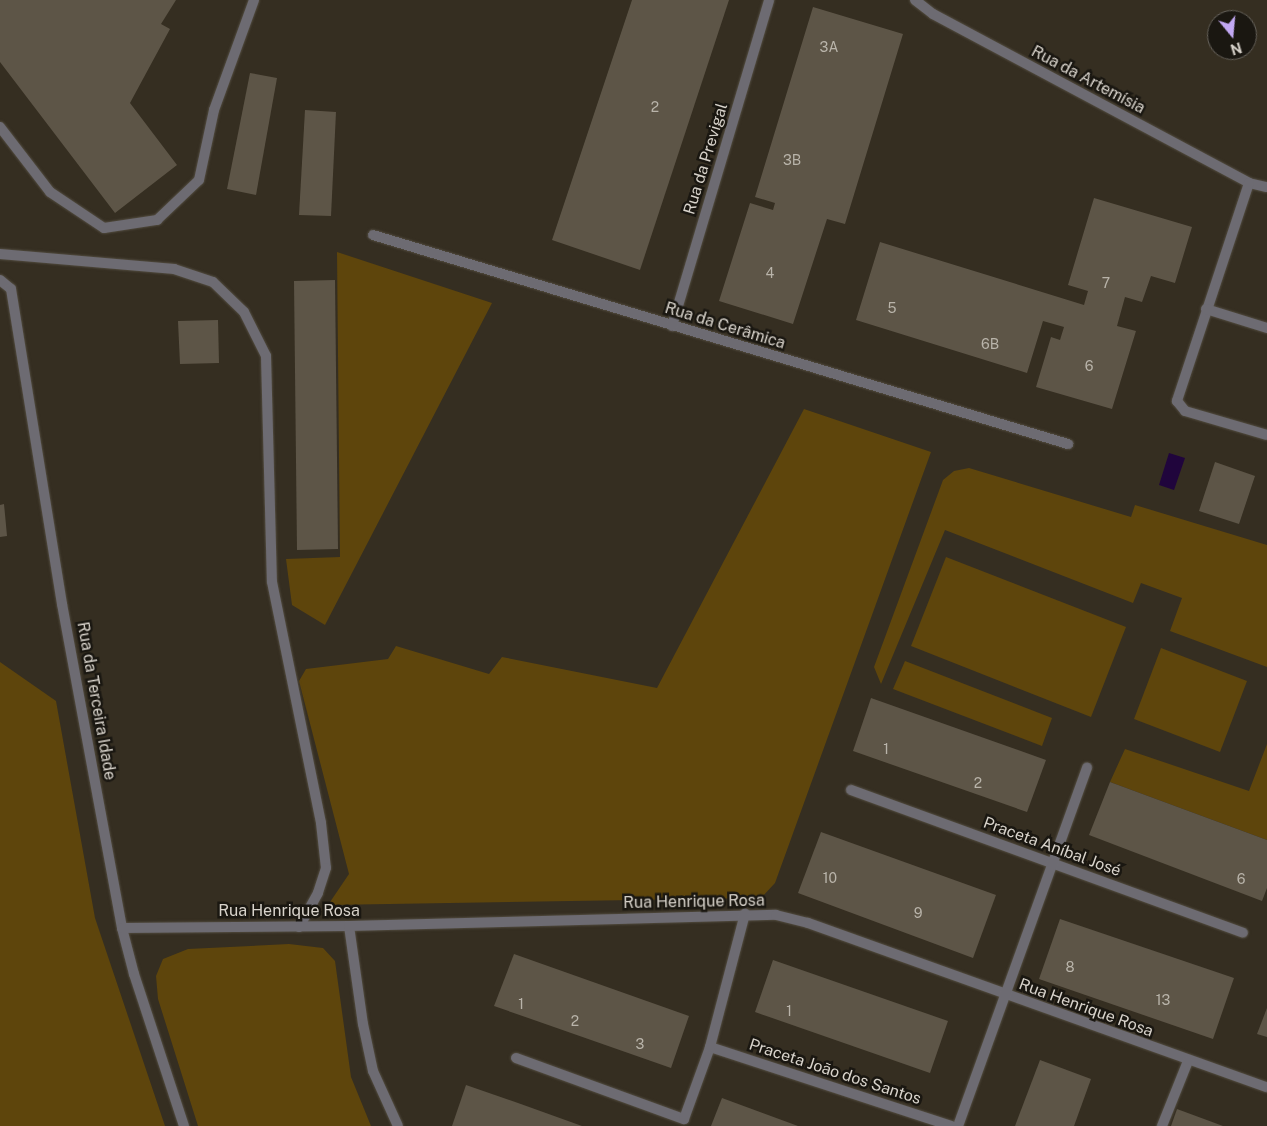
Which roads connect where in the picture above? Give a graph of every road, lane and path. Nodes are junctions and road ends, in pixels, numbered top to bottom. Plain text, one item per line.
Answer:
1 (254, 0) edge
2 (769, 0) edge
3 (915, 0) edge
4 (0, 127) edge
5 (1249, 183) junction
6 (1267, 187) edge
7 (373, 235) dead end
8 (0, 254) edge
9 (0, 280) edge
10 (1206, 309) junction
11 (672, 326) junction
12 (1267, 328) edge
13 (1267, 435) edge
14 (1068, 444) dead end
15 (1087, 768) dead end
16 (851, 790) dead end
17 (1054, 863) junction
18 (745, 914) junction
19 (349, 926) junction
20 (299, 927) junction
21 (122, 928) junction
22 (1242, 933) dead end
23 (1004, 995) junction
24 (710, 1047) junction
25 (516, 1058) dead end
26 (1188, 1061) junction
27 (1267, 1087) edge
28 (184, 1126) edge
29 (398, 1126) edge
30 (951, 1126) edge
31 (958, 1126) edge
32 (1162, 1126) edge

1 - 4 street
2 - 11 street, Rua da Previgal
3 - 5 street, Rua da Artemísia
5 - 6 street, Rua da Artemísia
5 - 10 street
7 - 11 street, Rua da Cerâmica
8 - 20 street
9 - 21 street, Rua da Terceira Idade
10 - 12 street
10 - 13 street
11 - 14 street, Rua da Cerâmica
15 - 17 street
16 - 17 street, Praceta Aníbal José
17 - 22 street, Praceta Aníbal José
17 - 23 street
18 - 19 street, Rua Henrique Rosa
18 - 23 street, Rua Henrique Rosa
18 - 24 street
19 - 20 street, Rua Henrique Rosa
19 - 29 street
20 - 21 street, Rua Henrique Rosa
21 - 28 street, Rua da Terceira Idade
23 - 26 street, Rua Henrique Rosa
23 - 31 street
24 - 25 street
24 - 30 street, Praceta João dos Santos
26 - 27 street, Rua Henrique Rosa
26 - 32 street

